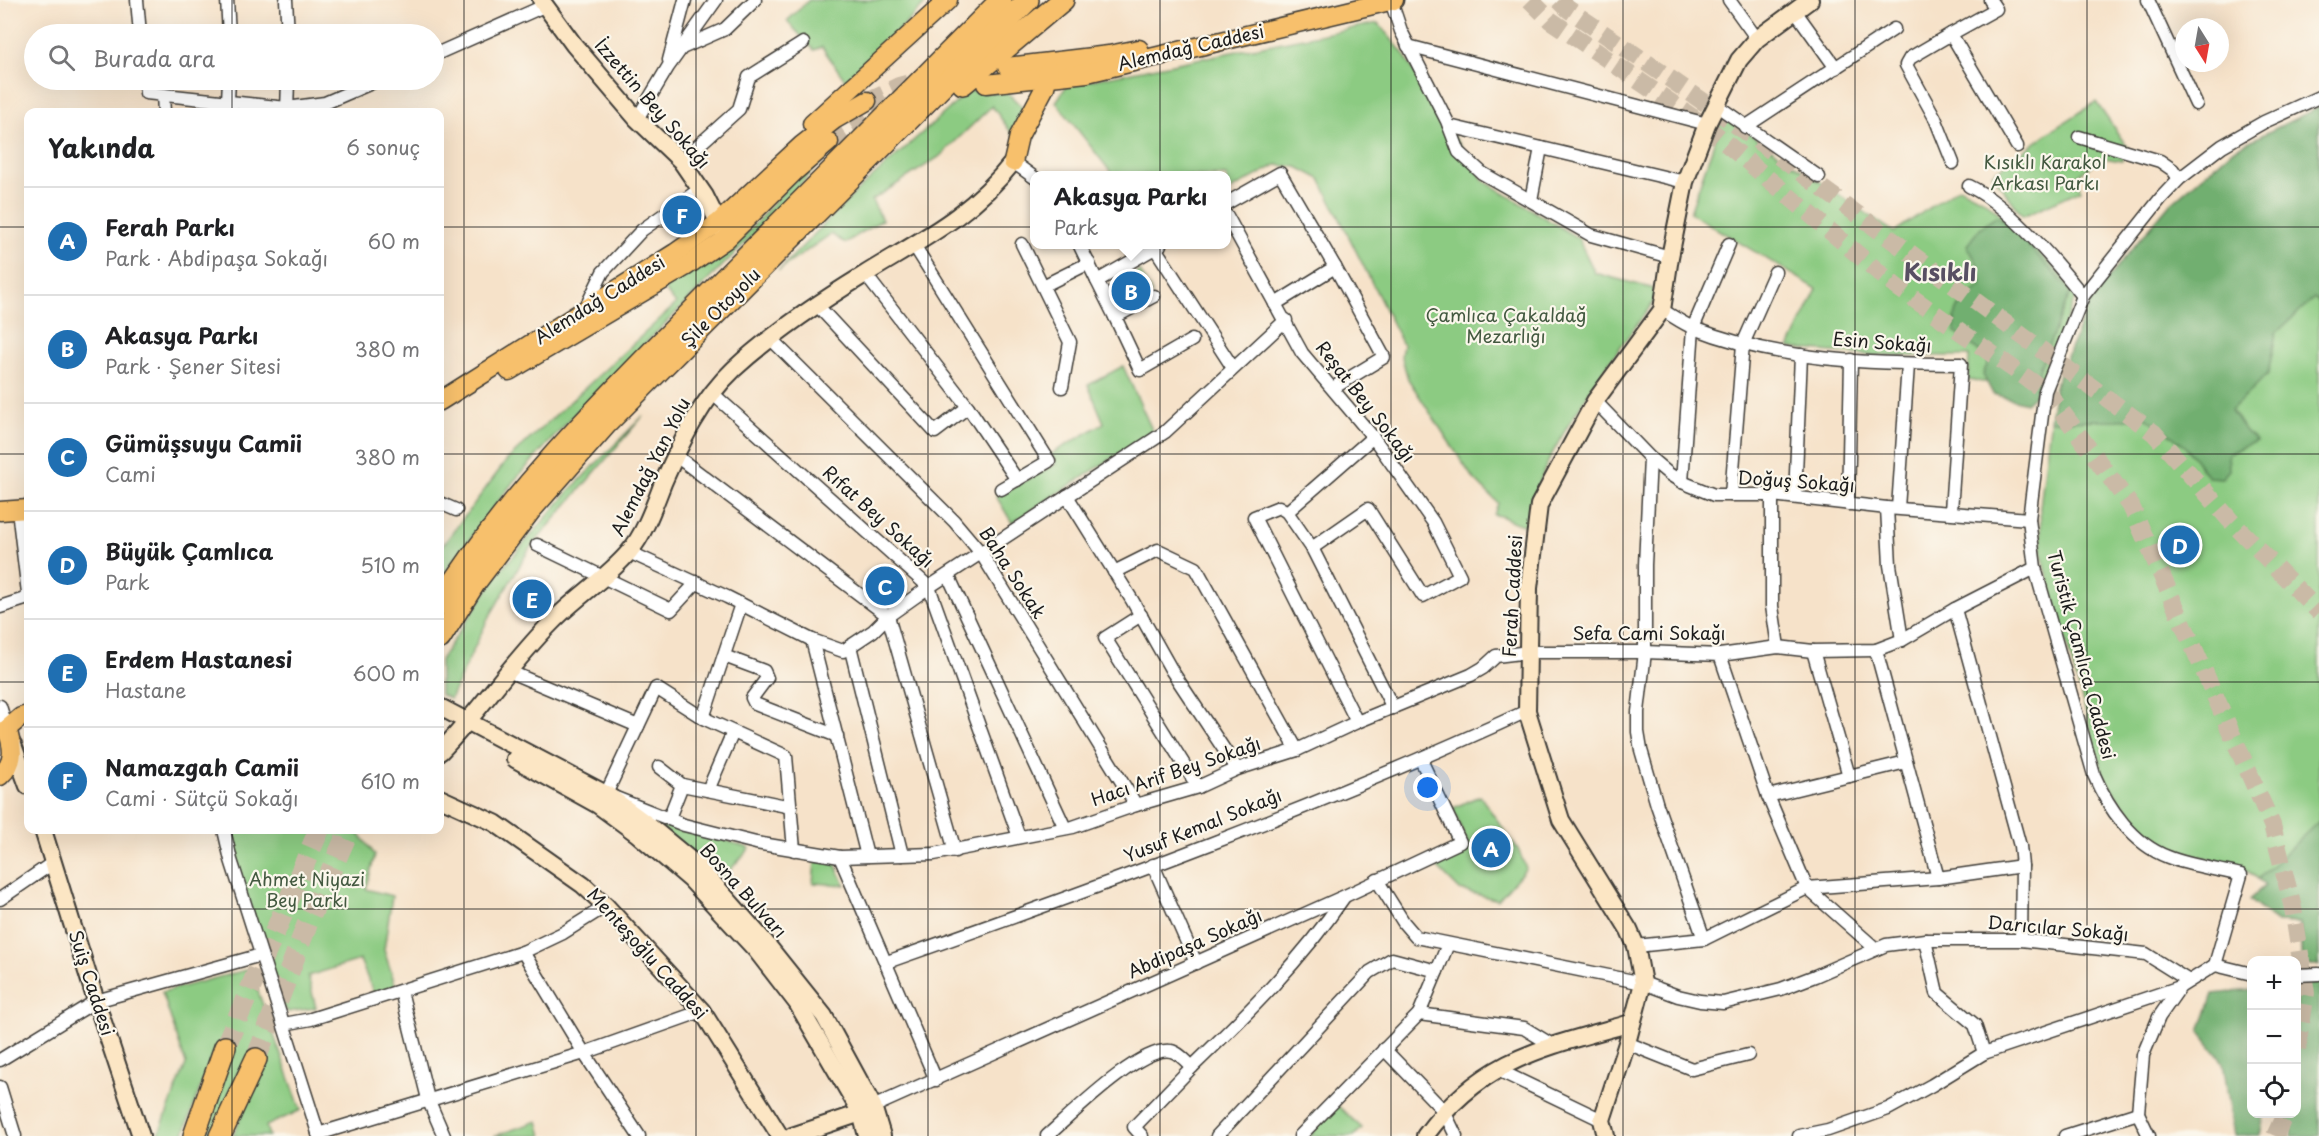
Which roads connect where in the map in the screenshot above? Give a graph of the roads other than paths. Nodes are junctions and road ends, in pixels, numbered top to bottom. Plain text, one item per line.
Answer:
1 (137, 0) edge
2 (227, 0) edge
3 (286, 0) edge
4 (685, 0) edge
5 (716, 0) edge
6 (755, 0) edge
7 (948, 0) edge
8 (986, 0) edge
9 (1001, 0) edge
10 (1028, 0) edge
11 (1063, 0) edge
12 (1345, 0) edge
13 (1392, 0) edge
14 (1729, 0) edge
15 (1810, 0) edge
16 (1990, 0) edge
17 (2148, 0) edge
18 (542, 3) edge
19 (1795, 11) junction
20 (139, 24) edge
21 (228, 24) edge
22 (287, 24) edge
23 (1894, 30) dead end
24 (1951, 34) junction
25 (1757, 39) junction
26 (803, 43) dead end
27 (1408, 46) junction
28 (682, 48) junction
29 (444, 50) edge
30 (668, 67) junction
31 (1007, 67) dead end
32 (1836, 68) junction
33 (1049, 70) junction
34 (1087, 73) junction
35 (146, 90) edge
36 (228, 90) edge
37 (288, 90) edge
38 (355, 90) edge
39 (908, 94) junction
40 (163, 95) junction
41 (2319, 97) edge
42 (228, 100) junction
43 (867, 101) tunnel mouth
44 (2196, 104) dead end
45 (1716, 105) junction
46 (164, 108) edge
47 (275, 108) edge
48 (287, 108) edge
49 (298, 108) edge
50 (1029, 115) junction
51 (637, 118) junction
52 (1707, 124) junction
53 (1449, 126) junction
54 (1745, 127) junction
55 (2079, 137) dead end
56 (829, 142) tunnel mouth
57 (2017, 146) dead end
58 (1541, 148) junction
59 (681, 161) junction
60 (1013, 162) junction
61 (1953, 163) dead end
62 (1030, 174) edge
63 (1819, 177) dead end
64 (2179, 179) junction
65 (764, 180) junction
66 (1685, 182) junction
67 (1969, 186) dead end
68 (700, 189) junction
69 (1532, 200) junction
70 (1231, 201) edge
71 (825, 205) junction
72 (1231, 223) edge
73 (722, 230) junction
74 (1022, 244) dead end
75 (1728, 244) dead end
76 (914, 245) junction
77 (1082, 249) edge
78 (1153, 249) edge
79 (1160, 249) edge
80 (1670, 257) junction
81 (1089, 263) junction
82 (1335, 267) junction
83 (1775, 273) dead end
84 (865, 274) junction
85 (1097, 281) junction
86 (1043, 286) junction
87 (1154, 296) dead end
88 (2083, 296) junction
89 (816, 304) junction
90 (1275, 304) junction
91 (1662, 310) junction
92 (584, 311) junction
93 (1115, 317) junction
94 (1286, 320) junction
95 (1693, 328) junction
96 (771, 339) junction
97 (1191, 340) dead end
98 (1743, 344) junction
99 (1801, 355) junction
100 (1851, 360) junction
101 (1908, 365) junction
102 (1233, 368) junction
103 (1062, 387) dead end
104 (1333, 388) junction
105 (712, 393) junction
106 (444, 398) edge
107 (1595, 401) junction
108 (968, 407) junction
109 (444, 413) edge
110 (1373, 437) junction
111 (675, 455) junction
112 (1650, 458) junction
113 (1017, 480) junction
114 (1682, 482) junction
115 (1001, 489) dead end
116 (1731, 495) junction
117 (1772, 495) junction
118 (1067, 496) junction
119 (1795, 498) junction
120 (1848, 504) junction
121 (444, 505) edge
122 (1893, 508) junction
123 (15, 510) edge
124 (456, 510) dead end
125 (1951, 511) junction
126 (1287, 512) junction
127 (2029, 519) junction
128 (537, 545) dead end
129 (1312, 548) junction
130 (629, 552) junction
131 (981, 553) junction
132 (24, 567) edge
133 (2035, 568) junction
134 (1114, 572) junction
135 (948, 575) junction
136 (602, 577) junction
137 (697, 582) junction
138 (929, 587) junction
139 (444, 597) edge
140 (24, 599) edge
141 (741, 604) junction
142 (0, 607) edge
143 (1955, 609) junction
144 (1141, 615) junction
145 (888, 616) junction
146 (444, 632) edge
147 (812, 640) junction
148 (1902, 640) junction
149 (850, 646) junction
150 (1778, 647) junction
151 (1876, 650) junction
152 (1813, 651) junction
153 (1529, 652) junction
154 (1645, 652) junction
155 (1720, 655) junction
156 (724, 656) junction
157 (1497, 656) joint
158 (508, 671) junction
159 (0, 706) edge
160 (1393, 708) junction
161 (444, 710) edge
162 (1527, 711) junction
163 (24, 716) edge
164 (703, 718) junction
165 (1357, 722) junction
166 (464, 726) junction
167 (638, 726) junction
168 (733, 732) junction
169 (837, 736) junction
170 (10, 737) junction
171 (444, 748) edge
172 (1297, 750) junction
173 (1421, 760) junction
174 (1906, 762) junction
175 (659, 767) dead end
176 (1237, 769) junction
177 (1, 775) edge
178 (24, 775) edge
179 (1849, 776) junction
180 (24, 783) edge
181 (682, 785) junction
182 (1198, 787) junction
183 (708, 790) junction
184 (606, 794) junction
185 (1768, 796) junction
186 (444, 800) edge
187 (1136, 805) junction
188 (791, 807) junction
189 (669, 818) junction
190 (1065, 828) junction
191 (44, 834) edge
192 (225, 834) edge
193 (1019, 837) junction
194 (794, 850) junction
195 (955, 851) junction
196 (902, 855) junction
197 (867, 856) junction
198 (840, 857) junction
199 (54, 862) junction
200 (1154, 865) junction
201 (2022, 866) junction
202 (1938, 878) junction
203 (1377, 880) junction
204 (1807, 888) junction
205 (1345, 896) junction
206 (0, 900) edge
207 (606, 906) junction
208 (1704, 939) junction
209 (1925, 940) junction
210 (2021, 940) junction
211 (1448, 944) junction
212 (1636, 946) junction
213 (1876, 949) junction
214 (523, 952) junction
215 (261, 955) junction
216 (887, 962) junction
217 (1196, 963) junction
218 (2215, 965) junction
219 (1437, 971) junction
220 (2247, 973) edge
221 (2319, 974) edge
222 (2301, 975) edge
223 (1643, 983) junction
224 (2184, 984) junction
225 (401, 991) junction
226 (96, 1001) junction
227 (702, 1011) junction
228 (1419, 1014) junction
229 (1631, 1023) junction
230 (284, 1024) junction
231 (1627, 1043) junction
232 (1552, 1045) junction
233 (225, 1047) tunnel mouth
234 (1384, 1049) junction
235 (584, 1053) junction
236 (1984, 1053) junction
237 (1748, 1055) dead end
238 (256, 1059) tunnel mouth
239 (0, 1060) edge
240 (1192, 1067) junction
241 (1496, 1069) junction
242 (936, 1080) junction
243 (0, 1087) edge
244 (428, 1100) junction
245 (867, 1110) junction
246 (1444, 1111) junction
247 (2138, 1113) junction
248 (1604, 1128) edge
249 (1138, 1131) edge
250 (318, 1135) edge
251 (15, 1136) edge
252 (141, 1136) edge
253 (194, 1136) edge
254 (220, 1136) edge
255 (444, 1136) edge
256 (639, 1136) edge
257 (780, 1136) edge
258 (792, 1136) edge
259 (867, 1136) edge
260 (882, 1136) edge
261 (1047, 1136) edge
262 (1123, 1136) edge
263 (1217, 1136) edge
264 (1300, 1136) edge
265 (1425, 1136) edge
266 (1456, 1136) edge
267 (1799, 1136) edge
268 (2065, 1136) edge
269 (2149, 1136) edge

1 - 20 street
2 - 21 street
3 - 22 street
4 - 30 street
5 - 28 street
6 - 28 street
7 - 65 main road
8 - 39 highway
9 - 39 highway, Şile Otoyolu
10 - 71 highway, Şile Otoyolu
11 - 71 highway
12 - 33 main road, Alemdağ Caddesi
13 - 27 street
13 - 34 main road, Alemdağ Caddesi
14 - 25 street
15 - 19 street, Ferah Caddesi
16 - 24 street
17 - 44 street
18 - 29 street
18 - 51 street, İzzettin Bey Sokağı
19 - 25 street, Ferah Caddesi
19 - 32 street
23 - 32 street
24 - 57 street
24 - 61 street
25 - 45 street, Ferah Caddesi
26 - 59 street
27 - 52 street
27 - 53 street
28 - 30 street
30 - 51 street
31 - 33 main road, Alemdağ Caddesi
32 - 54 street
33 - 34 main road, Alemdağ Caddesi
33 - 50 main road
33 - 50 main road, Alemdağ Caddesi
34 - 60 main road
35 - 40 street
36 - 42 street
37 - 48 street
38 - 49 street
39 - 139 highway, Şile Otoyolu
40 - 42 street
40 - 46 street
41 - 64 street, Turistik Çamlıca Caddesi
42 - 47 street
43 - 65 main road, Alemdağ Caddesi
45 - 52 street, Ferah Caddesi
45 - 54 street
50 - 60 main road
51 - 59 street, İzzettin Bey Sokağı
52 - 66 street, Ferah Caddesi
53 - 58 street
53 - 69 street
54 - 63 street
55 - 64 street
56 - 73 main road, Alemdağ Caddesi
58 - 66 street
58 - 69 street
59 - 68 street, İzzettin Bey Sokağı
60 - 62 street
60 - 76 street, Alemdağ Yan Yolu
64 - 88 street, Turistik Çamlıca Caddesi
65 - 73 main road, Alemdağ Caddesi
66 - 80 street, Ferah Caddesi
67 - 88 street
68 - 73 street, İzzettin Bey Sokağı
68 - 92 street
69 - 80 street
70 - 82 street
71 - 146 highway, Şile Otoyolu
72 - 90 street, Reşat Bey Sokağı
73 - 92 main road, Alemdağ Caddesi
73 - 109 main road, Alemdağ Caddesi
74 - 86 street
75 - 95 street
76 - 84 street, Alemdağ Yan Yolu
76 - 113 street
77 - 81 street
78 - 85 street
79 - 102 street
80 - 91 street, Ferah Caddesi
81 - 85 street
81 - 86 street
82 - 90 street
82 - 104 street
83 - 98 street
84 - 89 street, Alemdağ Yan Yolu
84 - 108 street
85 - 93 street
86 - 103 street
87 - 93 street
88 - 127 street, Turistik Çamlıca Caddesi
89 - 96 street, Alemdağ Yan Yolu
89 - 108 street
90 - 94 street, Reşat Bey Sokağı
91 - 95 street, Esin Sokağı
91 - 107 street, Ferah Caddesi
92 - 106 main road, Alemdağ Caddesi
93 - 97 street
94 - 102 street
94 - 104 street, Reşat Bey Sokağı
95 - 98 street, Esin Sokağı
95 - 114 street
96 - 105 street, Alemdağ Yan Yolu
96 - 131 street, Baha Sokak
98 - 99 street, Esin Sokağı
98 - 116 street
99 - 100 street, Esin Sokağı
99 - 119 street
100 - 101 street, Esin Sokağı
100 - 120 street
101 - 122 street
101 - 125 street, Esin Sokağı
102 - 118 street
104 - 110 street, Reşat Bey Sokağı
105 - 111 street, Alemdağ Yan Yolu
105 - 138 street, Rıfat Bey Sokağı
107 - 112 street, Doğuş Sokağı
107 - 153 street, Ferah Caddesi
108 - 113 street
110 - 126 street
110 - 129 street, Reşat Bey Sokağı
111 - 130 street, Alemdağ Yan Yolu
111 - 145 street
112 - 114 street, Doğuş Sokağı
112 - 154 street
113 - 115 street
114 - 116 street, Doğuş Sokağı
116 - 117 street, Doğuş Sokağı
117 - 119 street, Doğuş Sokağı
117 - 150 street
118 - 131 street
118 - 134 street
119 - 120 street, Doğuş Sokağı
120 - 122 street, Doğuş Sokağı
121 - 124 street
122 - 125 street, Doğuş Sokağı
122 - 148 street
123 - 132 street
125 - 127 street, Doğuş Sokağı
126 - 129 street
126 - 165 street
127 - 133 street, Turistik Çamlıca Caddesi
128 - 136 street
129 - 160 street
130 - 136 street, Alemdağ Yan Yolu
130 - 137 street
131 - 135 street
131 - 187 street, Baha Sokak
133 - 143 street, Sefa Cami Sokağı
133 - 218 street, Turistik Çamlıca Caddesi
134 - 144 street
134 - 172 street
135 - 138 street
135 - 190 street
136 - 137 street
136 - 158 street, Alemdağ Yan Yolu
137 - 141 street
138 - 145 street
138 - 193 street, Rıfat Bey Sokağı
140 - 142 street
141 - 147 street
141 - 156 street
143 - 148 street, Sefa Cami Sokağı
143 - 201 street
144 - 176 street
144 - 182 street
145 - 149 street
145 - 195 street
147 - 149 street
147 - 169 street
148 - 151 street, Sefa Cami Sokağı
149 - 196 street
150 - 152 street, Sefa Cami Sokağı
150 - 155 street, Sefa Cami Sokağı
151 - 152 street, Sefa Cami Sokağı
151 - 174 street
152 - 179 street
153 - 154 street, Sefa Cami Sokağı
153 - 157 street, Sefa Cami Sokağı
153 - 162 street, Ferah Caddesi
154 - 155 street, Sefa Cami Sokağı
154 - 208 street
155 - 185 street
156 - 164 street
156 - 169 street
157 - 160 street, Hacı Arif Bey Sokağı
158 - 166 street, Alemdağ Yan Yolu
158 - 167 street
159 - 170 street
160 - 165 street, Hacı Arif Bey Sokağı
161 - 166 street, Bosna Bulvarı
162 - 173 street, Yusuf Kemal Sokağı
162 - 212 street, Ferah Caddesi
163 - 170 main road
164 - 167 street
164 - 168 street
165 - 172 street, Hacı Arif Bey Sokağı
166 - 171 street, Alemdağ Yan Yolu
166 - 184 street, Bosna Bulvarı
166 - 245 street, Bosna Bulvarı
167 - 184 street
168 - 183 street
168 - 188 street
169 - 197 street
170 - 177 main road
170 - 178 street
172 - 176 street, Hacı Arif Bey Sokağı
173 - 200 street, Yusuf Kemal Sokağı
173 - 203 street, Abdipaşa Sokağı
174 - 179 street
174 - 202 street
175 - 181 street
176 - 182 street, Hacı Arif Bey Sokağı
177 - 180 street
179 - 185 street
181 - 183 street
181 - 189 street
182 - 187 street, Hacı Arif Bey Sokağı
183 - 188 street
184 - 189 street, Hacı Arif Bey Sokağı
184 - 245 street, Bosna Bulvarı
185 - 204 street
186 - 207 street, Menteşoğlu Caddesi
187 - 190 street, Hacı Arif Bey Sokağı
188 - 194 street
189 - 194 street, Hacı Arif Bey Sokağı
190 - 193 street, Hacı Arif Bey Sokağı
191 - 199 street, Suiş Caddesi
192 - 215 street
193 - 195 street, Hacı Arif Bey Sokağı
194 - 198 street, Hacı Arif Bey Sokağı
195 - 196 street, Hacı Arif Bey Sokağı
196 - 197 street, Hacı Arif Bey Sokağı
197 - 198 street, Hacı Arif Bey Sokağı
198 - 216 street
199 - 206 street
199 - 226 street, Suiş Caddesi
200 - 216 street, Yusuf Kemal Sokağı
200 - 217 street
201 - 202 street
201 - 210 street
202 - 204 street
203 - 205 street, Abdipaşa Sokağı
203 - 211 street, Darıcılar Sokağı
204 - 208 street
204 - 213 street
205 - 217 street, Abdipaşa Sokağı
205 - 240 street
207 - 214 street
207 - 227 street, Menteşoğlu Caddesi
208 - 212 street
209 - 210 street, Darıcılar Sokağı
209 - 213 street, Darıcılar Sokağı
209 - 236 street
210 - 224 street, Darıcılar Sokağı
211 - 219 street
211 - 223 street, Darıcılar Sokağı
212 - 223 street, Ferah Caddesi
213 - 223 street, Darıcılar Sokağı
214 - 225 street
214 - 235 street
215 - 226 street
215 - 230 street
216 - 242 street
217 - 242 street, Abdipaşa Sokağı
218 - 220 street
218 - 224 street
219 - 228 street
219 - 263 street
221 - 222 street
223 - 229 street, Ferah Caddesi
224 - 236 street
224 - 247 street
225 - 230 street
225 - 244 street
226 - 239 street
226 - 252 street, Suiş Caddesi
227 - 235 street
227 - 257 street, Menteşoğlu Caddesi
228 - 232 street
228 - 234 street
229 - 231 street, Ferah Caddesi
229 - 232 street
230 - 250 street
231 - 237 street
231 - 248 street, Ferah Caddesi
232 - 241 street
233 - 253 highway
234 - 246 street
234 - 264 street
235 - 244 street
235 - 256 street
236 - 267 street
238 - 254 highway
240 - 249 street
240 - 261 street
241 - 246 street
241 - 248 street
242 - 245 street, Abdipaşa Sokağı
243 - 251 street
244 - 250 street
244 - 255 street
245 - 258 street
245 - 259 street, Bosna Bulvarı
245 - 260 street, Bosna Bulvarı
246 - 265 street
246 - 266 street
247 - 268 street
247 - 269 street
249 - 262 street

